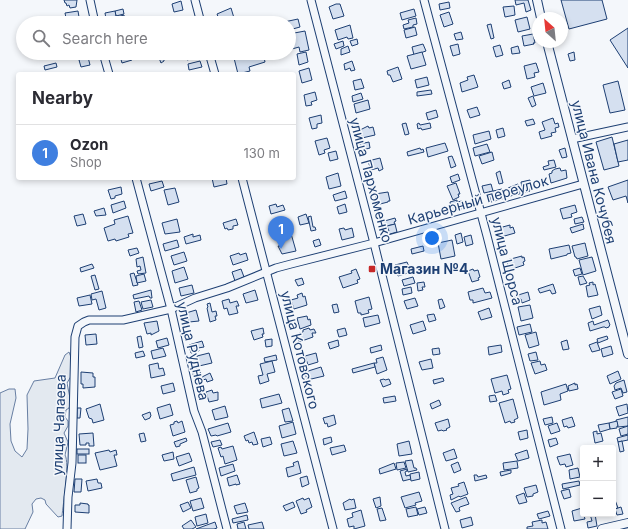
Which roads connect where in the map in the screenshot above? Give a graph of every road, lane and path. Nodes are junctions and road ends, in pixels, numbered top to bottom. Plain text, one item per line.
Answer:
1 (90, 0) edge
2 (196, 0) edge
3 (311, 0) edge
4 (424, 0) edge
5 (537, 0) edge
6 (540, 12) edge
7 (93, 16) edge
8 (200, 16) edge
9 (549, 48) edge
10 (105, 60) edge
11 (211, 60) edge
12 (108, 72) edge
13 (214, 72) edge
14 (628, 127) edge
15 (572, 139) junction
16 (137, 180) edge
17 (243, 180) edge
18 (583, 184) junction
19 (481, 213) junction
20 (374, 243) junction
21 (267, 272) junction
22 (171, 309) junction
23 (81, 324) joint
24 (628, 354) edge
25 (628, 523) edge
26 (67, 529) edge
27 (227, 529) edge
28 (333, 529) edge
29 (446, 529) edge
30 (561, 529) edge
31 (602, 529) edge

1 - 7 street
2 - 8 street
3 - 20 street, улица Пархоменко
4 - 19 street, улица Щорса
5 - 6 street
9 - 15 street, улица Ивана Кочубея
10 - 12 street
11 - 13 street
14 - 15 street
15 - 18 street, улица Ивана Кочубея
16 - 22 street, улица Руднева
17 - 21 street, улица Котовского
18 - 19 street, Карьерный переулок
18 - 24 street, улица Ивана Кочубея
19 - 20 street, Карьерный переулок
19 - 30 street, улица Щорса
20 - 21 street, Карьерный переулок
20 - 29 street, улица Пархоменко
21 - 22 street, Карьерный переулок
21 - 28 street, улица Котовского
22 - 23 street, Карьерный переулок
22 - 27 street, улица Руднева
23 - 26 street, улица Чапаева
25 - 31 street

